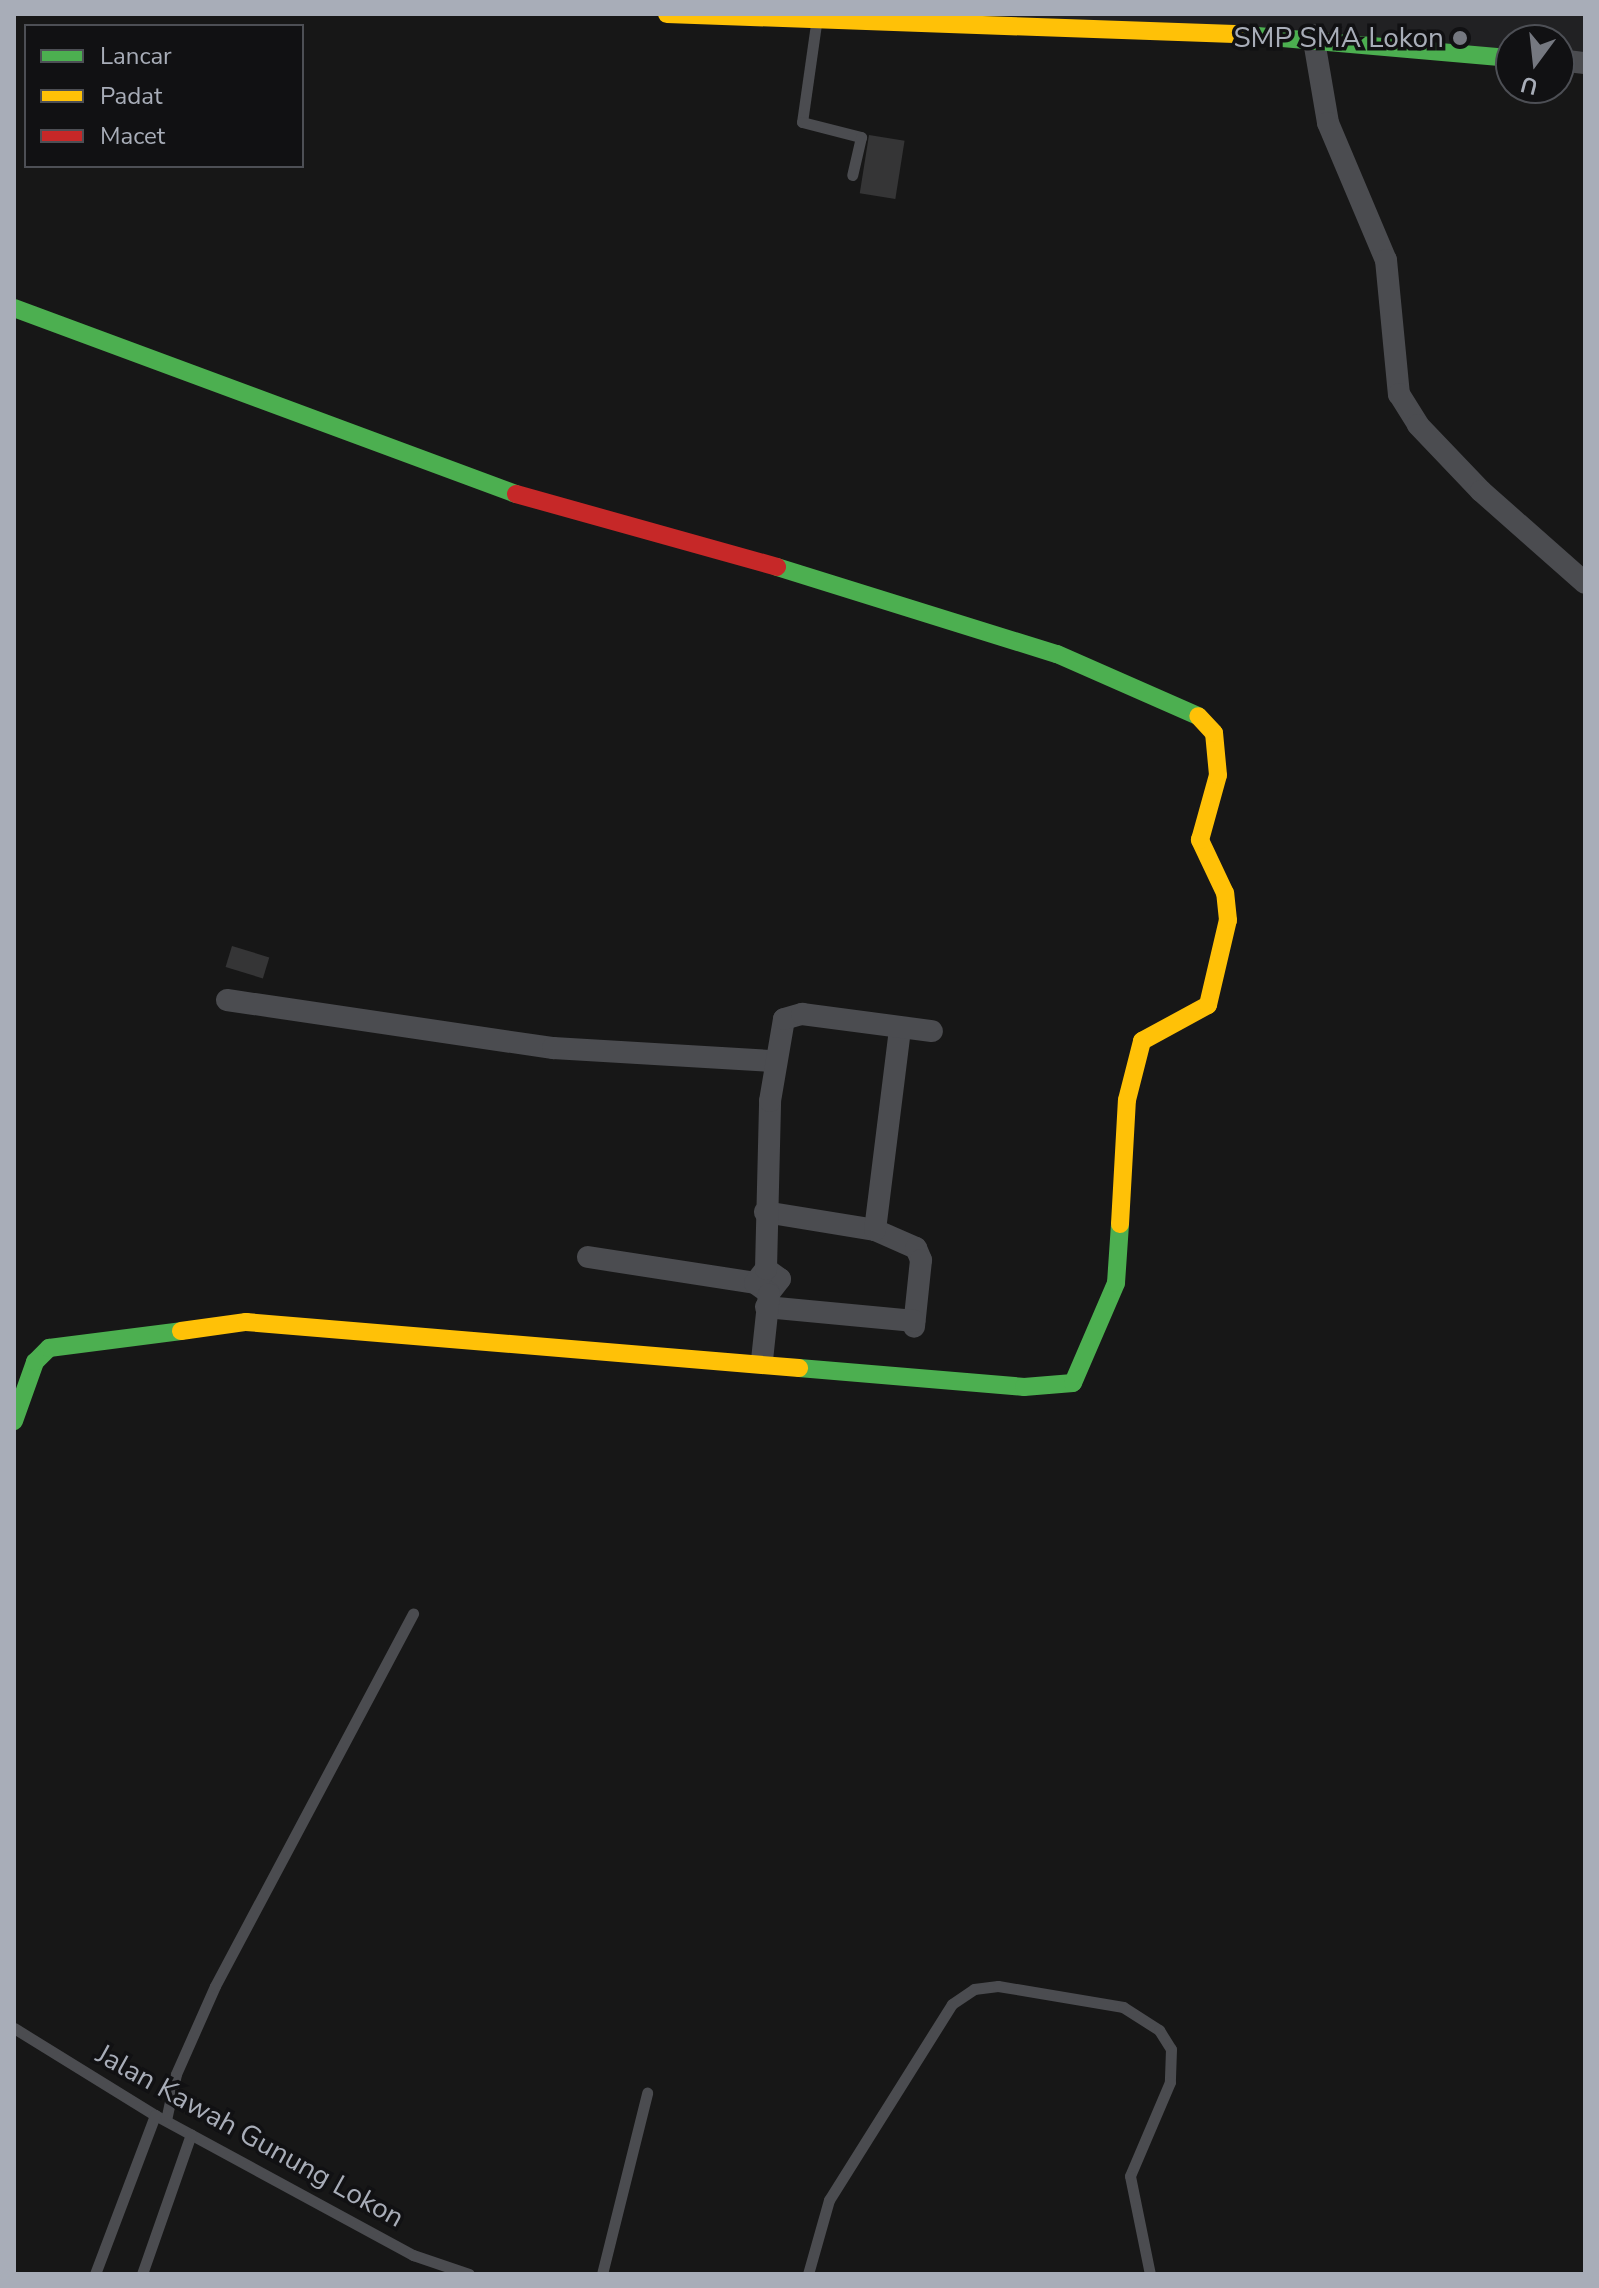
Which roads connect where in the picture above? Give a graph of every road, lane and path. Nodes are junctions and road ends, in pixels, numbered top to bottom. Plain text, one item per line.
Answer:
1 (667, 14) edge
2 (816, 24) junction
3 (1313, 35) junction
4 (1495, 57) edge
5 (852, 175) dead end
6 (14, 308) edge
7 (1585, 583) edge
8 (227, 1000) dead end
9 (900, 1029) junction
10 (932, 1031) dead end
11 (774, 1061) junction
12 (765, 1212) junction
13 (875, 1230) junction
14 (588, 1257) dead end
15 (764, 1288) junction
16 (762, 1360) junction
17 (14, 1421) edge
18 (413, 1613) dead end
19 (14, 2028) edge
20 (647, 2093) dead end
21 (160, 2118) junction
22 (191, 2134) junction
23 (95, 2274) edge
24 (142, 2274) edge
25 (469, 2274) edge
26 (602, 2274) edge
27 (808, 2274) edge
28 (1150, 2274) edge

1 - 2 street
2 - 3 street
2 - 5 lane
3 - 4 street
3 - 7 street
6 - 16 street
8 - 11 street
9 - 10 street
9 - 11 street
9 - 13 street
11 - 12 street
12 - 13 street
12 - 15 street
13 - 15 street
14 - 15 street
15 - 16 street
16 - 17 street
18 - 21 lane
19 - 21 lane, Jalan Kawah Gunung Lokon
20 - 26 lane
21 - 22 lane, Jalan Kawah Gunung Lokon
21 - 23 lane
22 - 24 lane
22 - 25 lane, Jalan Kawah Gunung Lokon
27 - 28 lane

